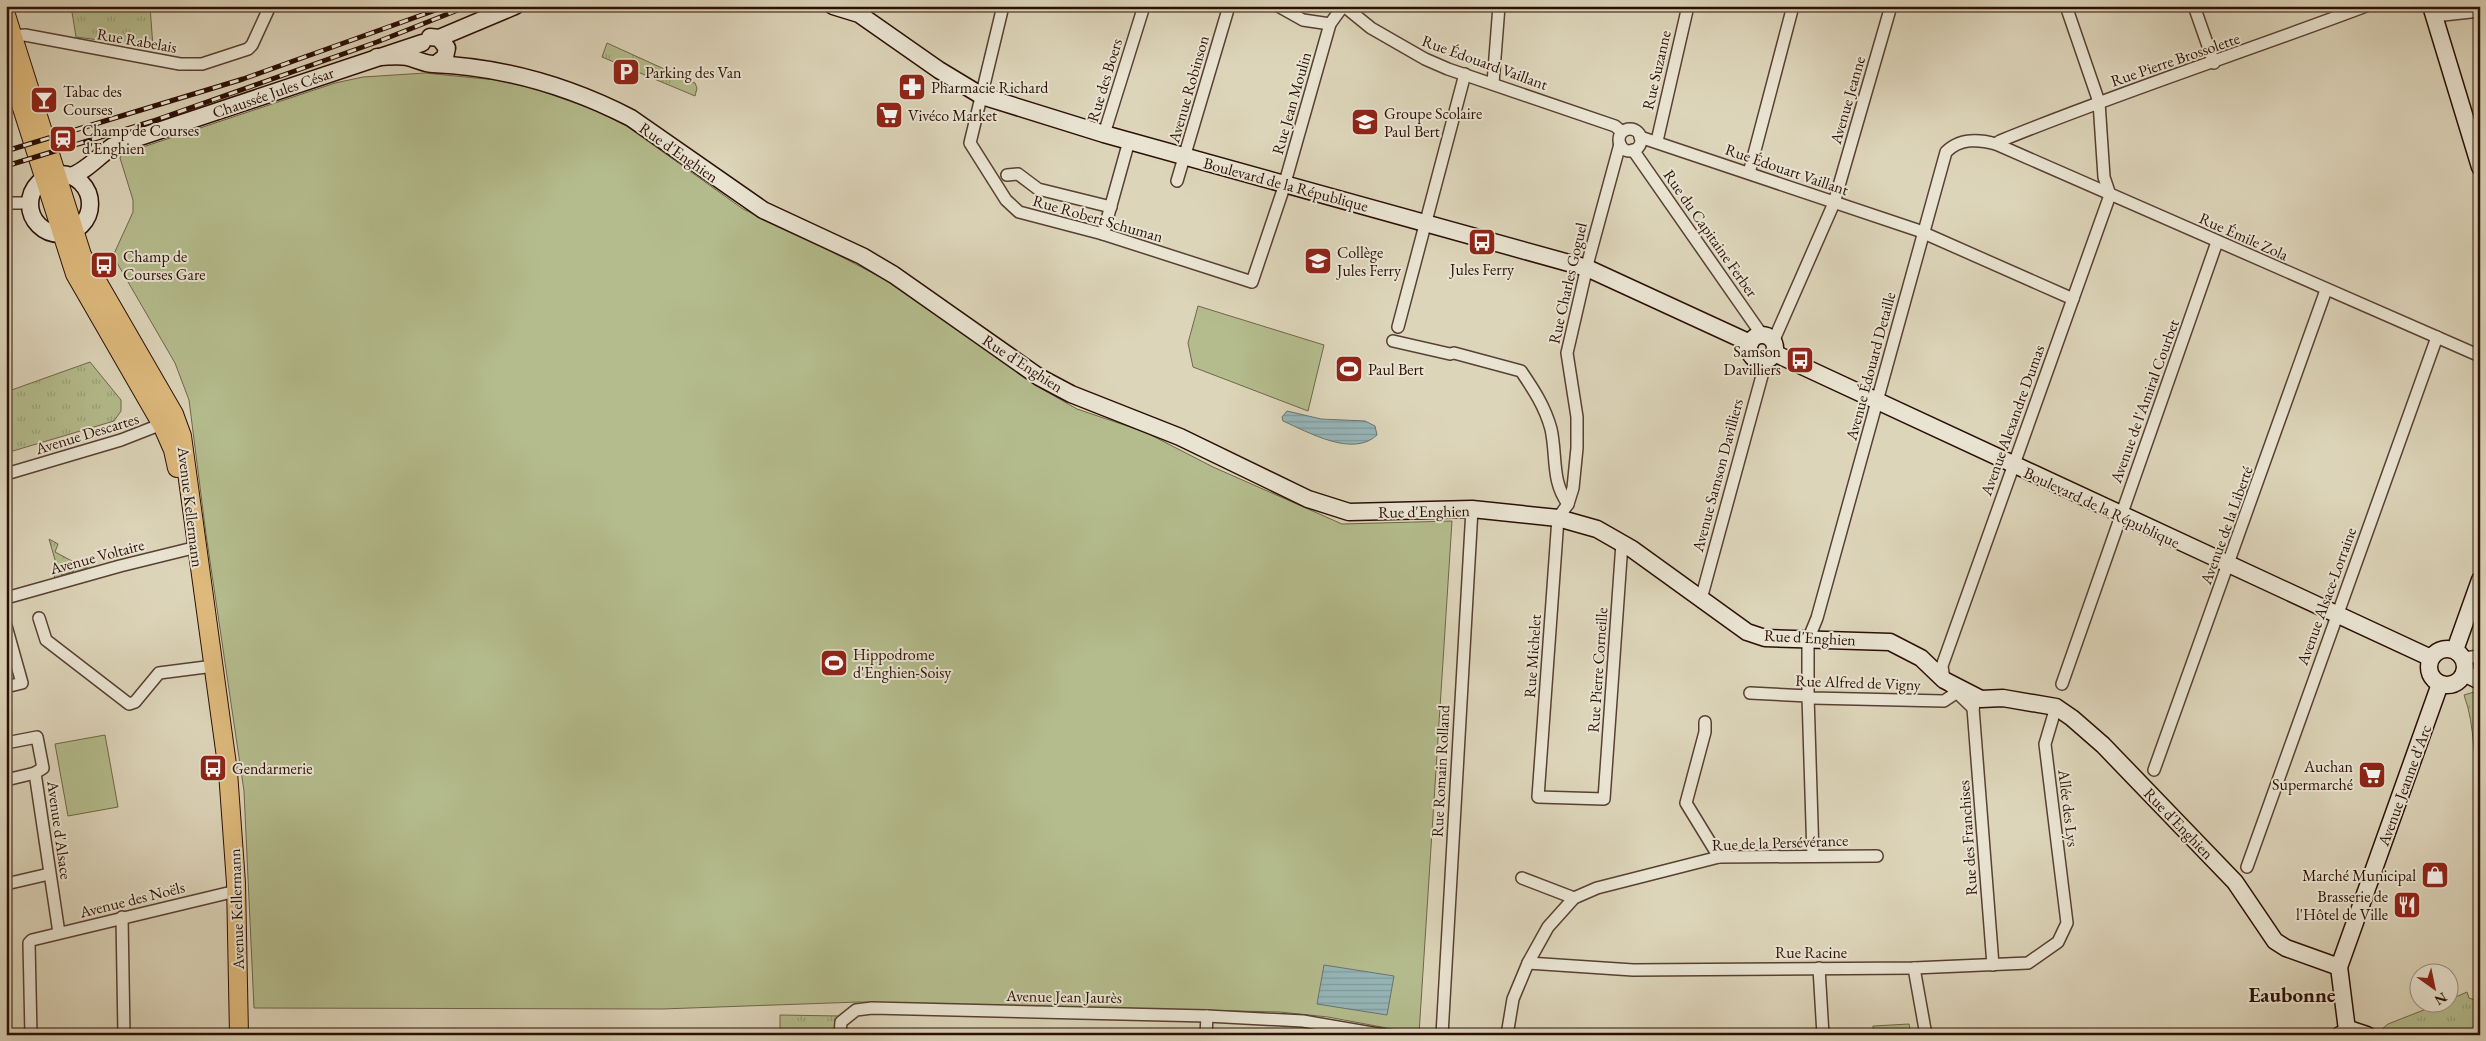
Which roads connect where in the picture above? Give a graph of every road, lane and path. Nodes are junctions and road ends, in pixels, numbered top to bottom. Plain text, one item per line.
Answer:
1 (270, 6) edge
2 (515, 6) edge
3 (833, 6) edge
4 (1003, 6) edge
5 (1144, 6) edge
6 (1229, 6) edge
7 (1278, 6) edge
8 (1344, 6) edge
9 (1499, 6) edge
10 (1688, 6) edge
11 (1793, 6) edge
12 (1891, 6) edge
13 (2066, 6) edge
14 (2194, 6) edge
15 (2366, 6) edge
16 (860, 10) edge
17 (2433, 11) edge
18 (2480, 11) edge
19 (6, 15) edge
20 (1330, 24) junction
21 (13, 36) junction
22 (439, 53) junction
23 (377, 57) junction
24 (6, 58) edge
25 (2214, 63) junction
26 (1466, 74) junction
27 (10, 80) edge
28 (1493, 84) junction
29 (982, 96) junction
30 (2099, 102) junction
31 (1104, 134) junction
32 (1640, 137) junction
33 (1621, 138) junction
34 (1130, 141) junction
35 (1657, 141) junction
36 (1996, 144) junction
37 (113, 146) junction
38 (1633, 150) junction
39 (1185, 156) junction
40 (2480, 167) edge
41 (1749, 173) junction
42 (1007, 175) dead end
43 (57, 176) junction
44 (1177, 181) dead end
45 (1284, 183) junction
46 (86, 188) junction
47 (2110, 194) junction
48 (6, 203) edge
49 (30, 203) junction
50 (1834, 203) junction
51 (1111, 207) junction
52 (1426, 222) junction
53 (68, 232) junction
54 (1922, 233) junction
55 (1103, 234) junction
56 (2217, 242) junction
57 (1586, 268) junction
58 (1208, 269) joint
59 (2326, 290) junction
60 (2073, 299) junction
61 (1398, 327) dead end
62 (2437, 337) junction
63 (1393, 341) dead end
64 (1765, 347) junction
65 (2480, 356) edge
66 (1877, 403) junction
67 (169, 422) junction
68 (2013, 466) junction
69 (6, 474) edge
70 (1568, 504) junction
71 (1472, 509) junction
72 (2120, 514) junction
73 (1558, 518) junction
74 (1622, 543) junction
75 (193, 547) junction
76 (2228, 566) junction
77 (2480, 580) edge
78 (6, 598) edge
79 (1700, 599) junction
80 (2336, 616) junction
81 (39, 618) dead end
82 (6, 626) edge
83 (1808, 640) junction
84 (1946, 656) junction
85 (2480, 656) edge
86 (1921, 658) junction
87 (2431, 658) junction
88 (2461, 661) junction
89 (210, 665) junction
90 (1944, 680) junction
91 (2480, 681) edge
92 (2062, 684) dead end
93 (2440, 684) junction
94 (6, 688) edge
95 (1750, 694) dead end
96 (1808, 696) junction
97 (1966, 696) junction
98 (2056, 707) junction
99 (1705, 722) dead end
100 (6, 743) edge
101 (2154, 770) dead end
102 (35, 773) junction
103 (6, 780) edge
104 (1604, 799) joint
105 (1814, 856) junction
106 (1877, 856) dead end
107 (1719, 858) junction
108 (2247, 867) dead end
109 (49, 874) junction
110 (1522, 878) dead end
111 (6, 884) edge
112 (233, 892) junction
113 (1574, 898) junction
114 (2067, 915) joint
115 (122, 917) junction
116 (59, 933) junction
117 (1528, 962) junction
118 (1993, 965) junction
119 (2339, 967) junction
120 (1819, 968) junction
121 (1914, 968) junction
122 (1207, 1016) junction
123 (2343, 1032) edge
124 (31, 1035) edge
125 (124, 1035) edge
126 (233, 1035) edge
127 (239, 1035) edge
128 (840, 1035) edge
129 (1206, 1035) edge
130 (1384, 1035) edge
131 (1442, 1035) edge
132 (1507, 1035) edge
133 (1823, 1035) edge
134 (1926, 1035) edge
135 (2367, 1035) edge

1 - 21 street, Rue Rabelais
2 - 22 street
3 - 16 street, Boulevard de la République
4 - 29 street, Rue Robert Schuman
5 - 31 street, Rue des Boers
6 - 39 street, Avenue Robinson
7 - 20 street
8 - 20 street, Rue Jean Moulin
8 - 26 street, Rue Édouard Vaillant
9 - 28 street
10 - 35 street, Rue Suzanne
11 - 41 street
12 - 50 street, Avenue Jeanne
13 - 30 street
14 - 25 street
15 - 25 street, Rue Pierre Brossolette
16 - 29 street, Boulevard de la République
17 - 18 street
17 - 40 street
19 - 21 main road, Avenue Kellermann
20 - 45 street, Rue Jean Moulin
21 - 43 main road, Avenue Kellermann
22 - 23 street, Chaussée Jules César
22 - 23 street, Chaussée Jules César
22 - 71 street, Rue d'Enghien
23 - 37 street, Chaussée Jules César
24 - 27 main road, Avenue Kellermann
25 - 30 street, Rue Pierre Brossolette
26 - 28 street, Rue Édouard Vaillant
26 - 52 street
27 - 43 main road, Avenue Kellermann
28 - 33 street, Rue Édouard Vaillant
29 - 31 street, Boulevard de la République
29 - 55 street, Rue Robert Schuman
30 - 36 street, Rue Pierre Brossolette
30 - 47 street
31 - 34 street, Boulevard de la République
32 - 33 street
32 - 35 street, Rue Édouart Vaillant
32 - 38 street
33 - 38 street
33 - 57 street, Rue Charles Goguel
34 - 39 street, Boulevard de la République
34 - 51 street
35 - 41 street, Rue Édouart Vaillant
36 - 47 street, Rue Émile Zola
36 - 54 street, Avenue Édouard Detaille
37 - 43 street, Chaussée Jules César
37 - 46 street
38 - 64 street, Rue du Capitaine Ferber
39 - 44 street, Avenue Robinson
39 - 45 street, Boulevard de la République
41 - 50 street, Rue Édouart Vaillant
42 - 51 street
43 - 46 street
43 - 49 street
43 - 53 main road, Avenue Kellermann
45 - 52 street, Boulevard de la République
45 - 58 street, Rue Jean Moulin
46 - 53 street
47 - 56 street, Rue Émile Zola
47 - 60 street, Avenue Alexandre Dumas
48 - 49 street
49 - 53 street
50 - 54 street, Rue Édouart Vaillant
50 - 64 street, Avenue Samson Davilliers
51 - 55 street
52 - 57 street, Boulevard de la République
52 - 61 street
53 - 67 main road, Avenue Kellermann
54 - 60 street, Rue Édouart Vaillant
54 - 66 street, Avenue Édouard Detaille
55 - 58 street, Rue Robert Schuman
56 - 59 street, Rue Émile Zola
56 - 72 street, Avenue de l'Amiral Courbet
57 - 64 street, Boulevard de la République
57 - 70 street, Rue Charles Goguel
59 - 62 street, Rue Émile Zola
59 - 76 street, Avenue de la Liberté
60 - 68 street, Avenue Alexandre Dumas
62 - 65 street, Rue Émile Zola
62 - 80 street, Avenue Alsace-Lorraine
63 - 70 street
64 - 66 street, Boulevard de la République
64 - 79 street, Avenue Samson Davilliers
66 - 68 street, Boulevard de la République
66 - 83 street, Avenue Édouard Detaille
67 - 69 street, Avenue Descartes
67 - 75 main road, Avenue Kellermann
68 - 72 street, Boulevard de la République
68 - 84 street, Avenue Alexandre Dumas
70 - 73 street, Rue Charles Goguel
71 - 73 street, Rue d'Enghien
71 - 131 street, Rue Romain Rolland
72 - 76 street, Boulevard de la République
72 - 92 street, Avenue de l'Amiral Courbet
73 - 74 street, Rue d'Enghien
73 - 104 street, Rue Michelet
74 - 79 street, Rue d'Enghien
74 - 104 street, Rue Pierre Corneille
75 - 78 street, Avenue Voltaire
75 - 89 main road, Avenue Kellermann
76 - 80 street, Boulevard de la République
76 - 101 street, Avenue de la Liberté
77 - 88 street
79 - 83 street, Rue d'Enghien
80 - 87 street, Boulevard de la République
80 - 108 street, Avenue Alsace-Lorraine
81 - 89 street
82 - 94 street
83 - 86 street, Rue d'Enghien
83 - 96 street
84 - 86 street
84 - 90 street, Avenue Alexandre Dumas
85 - 88 street
86 - 90 street, Rue d'Enghien
87 - 88 street
87 - 93 street
88 - 91 street
88 - 93 street
89 - 112 main road, Avenue Kellermann
90 - 97 street, Rue d'Enghien
93 - 119 street, Avenue Jeanne d'Arc
95 - 96 street, Rue Alfred de Vigny
96 - 97 street, Rue Alfred de Vigny
96 - 105 street
97 - 98 street, Rue d'Enghien
97 - 118 street, Rue des Franchises
98 - 114 street, Allée des Lys
98 - 119 street, Rue d'Enghien
99 - 107 street
100 - 102 street, Avenue d'Alsace
102 - 103 street
102 - 109 street, Avenue d'Alsace
105 - 106 street, Rue de la Persévérance
105 - 107 street, Rue de la Persévérance
107 - 113 street, Rue de la Persévérance
109 - 111 street
109 - 116 street, Avenue d'Alsace
110 - 113 street
112 - 115 street, Avenue des Noëls
112 - 126 main road, Avenue Kellermann
112 - 127 main road, Avenue Kellermann
113 - 117 street, Rue de la Persévérance
114 - 118 street, Rue Racine
115 - 116 street, Avenue des Noëls
115 - 125 street
116 - 124 street, Avenue des Noëls
117 - 120 street, Rue Racine
117 - 132 street, Rue de la Persévérance
118 - 121 street, Rue Racine
119 - 123 street, Avenue Jeanne d'Arc
120 - 121 street, Rue Racine
120 - 133 street
121 - 134 street
122 - 128 street, Avenue Jean Jaurès
122 - 129 street
122 - 130 street, Avenue Jean Jaurès
123 - 135 street

